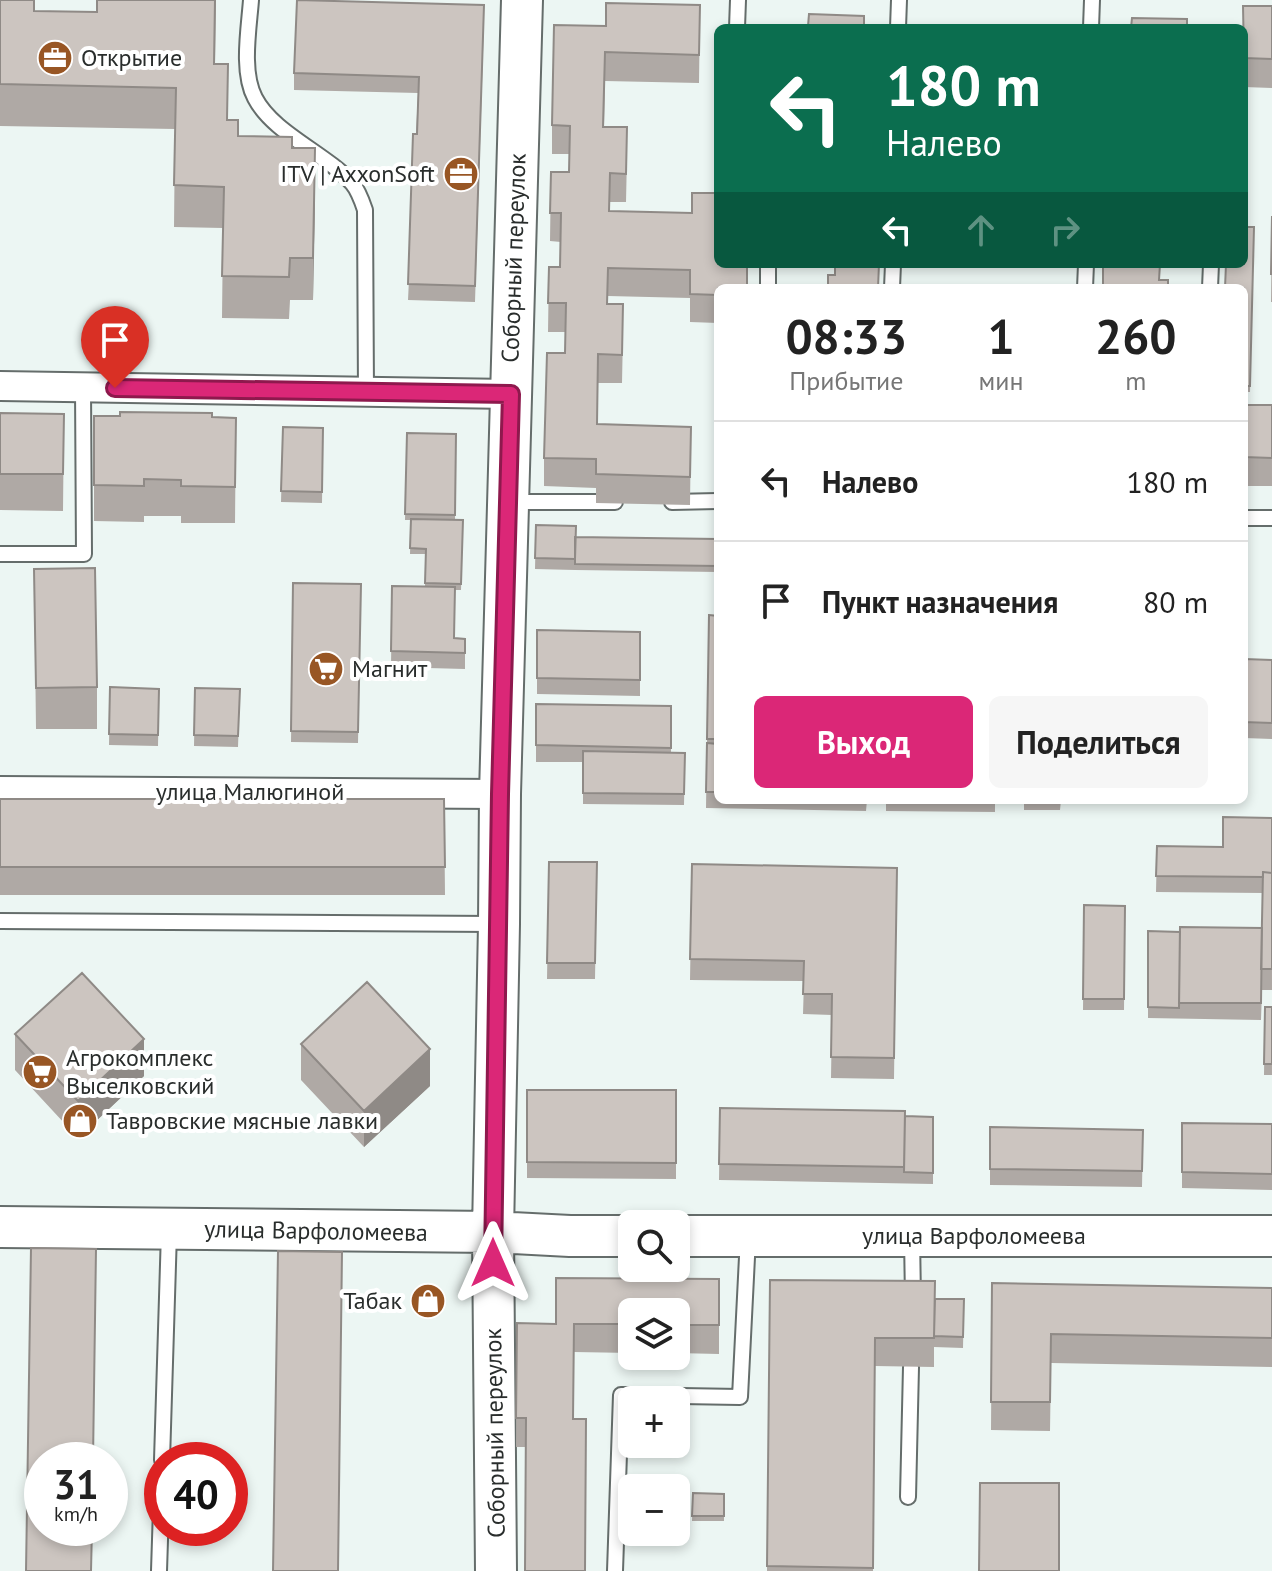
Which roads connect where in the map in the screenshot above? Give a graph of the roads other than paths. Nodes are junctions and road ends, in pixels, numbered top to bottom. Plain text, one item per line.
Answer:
1 (251, 0) edge
2 (522, 0) edge
3 (738, 0) edge
4 (899, 0) edge
5 (1092, 0) edge
6 (737, 24) edge
7 (898, 24) edge
8 (1091, 24) edge
9 (0, 386) edge
10 (83, 387) junction
11 (366, 392) junction
12 (511, 394) junction
13 (714, 501) edge
14 (508, 502) junction
15 (628, 502) edge
16 (658, 502) edge
17 (1248, 518) edge
18 (1272, 518) edge
19 (0, 554) edge
20 (0, 791) edge
21 (500, 794) junction
22 (0, 921) edge
23 (499, 924) junction
24 (0, 1227) edge
25 (169, 1230) junction
26 (493, 1232) junction
27 (618, 1236) edge
28 (690, 1236) edge
29 (748, 1236) junction
30 (912, 1236) junction
31 (1272, 1236) edge
32 (913, 1309) edge
33 (911, 1367) edge
34 (163, 1442) edge
35 (908, 1497) dead end
36 (160, 1546) edge
37 (159, 1571) edge
38 (496, 1571) edge
39 (615, 1571) edge

1 - 11 lane
2 - 12 street, Соборный переулок
3 - 6 lane
4 - 7 lane
5 - 8 lane
9 - 10 street
10 - 11 street
10 - 19 lane
11 - 12 street
12 - 14 street, Соборный переулок
13 - 16 lane
14 - 15 lane
14 - 21 street, Соборный переулок
17 - 18 lane
20 - 21 street, улица Малюгиной
21 - 23 street, Соборный переулок
22 - 23 lane
23 - 26 street, Соборный переулок
24 - 25 street, улица Варфоломеева
25 - 26 street, улица Варфоломеева
25 - 34 lane
26 - 27 street, улица Варфоломеева
26 - 38 street, Соборный переулок
28 - 29 street, улица Варфоломеева
29 - 30 street, улица Варфоломеева
29 - 39 lane
30 - 31 street, улица Варфоломеева
30 - 32 lane
33 - 35 lane
36 - 37 lane

